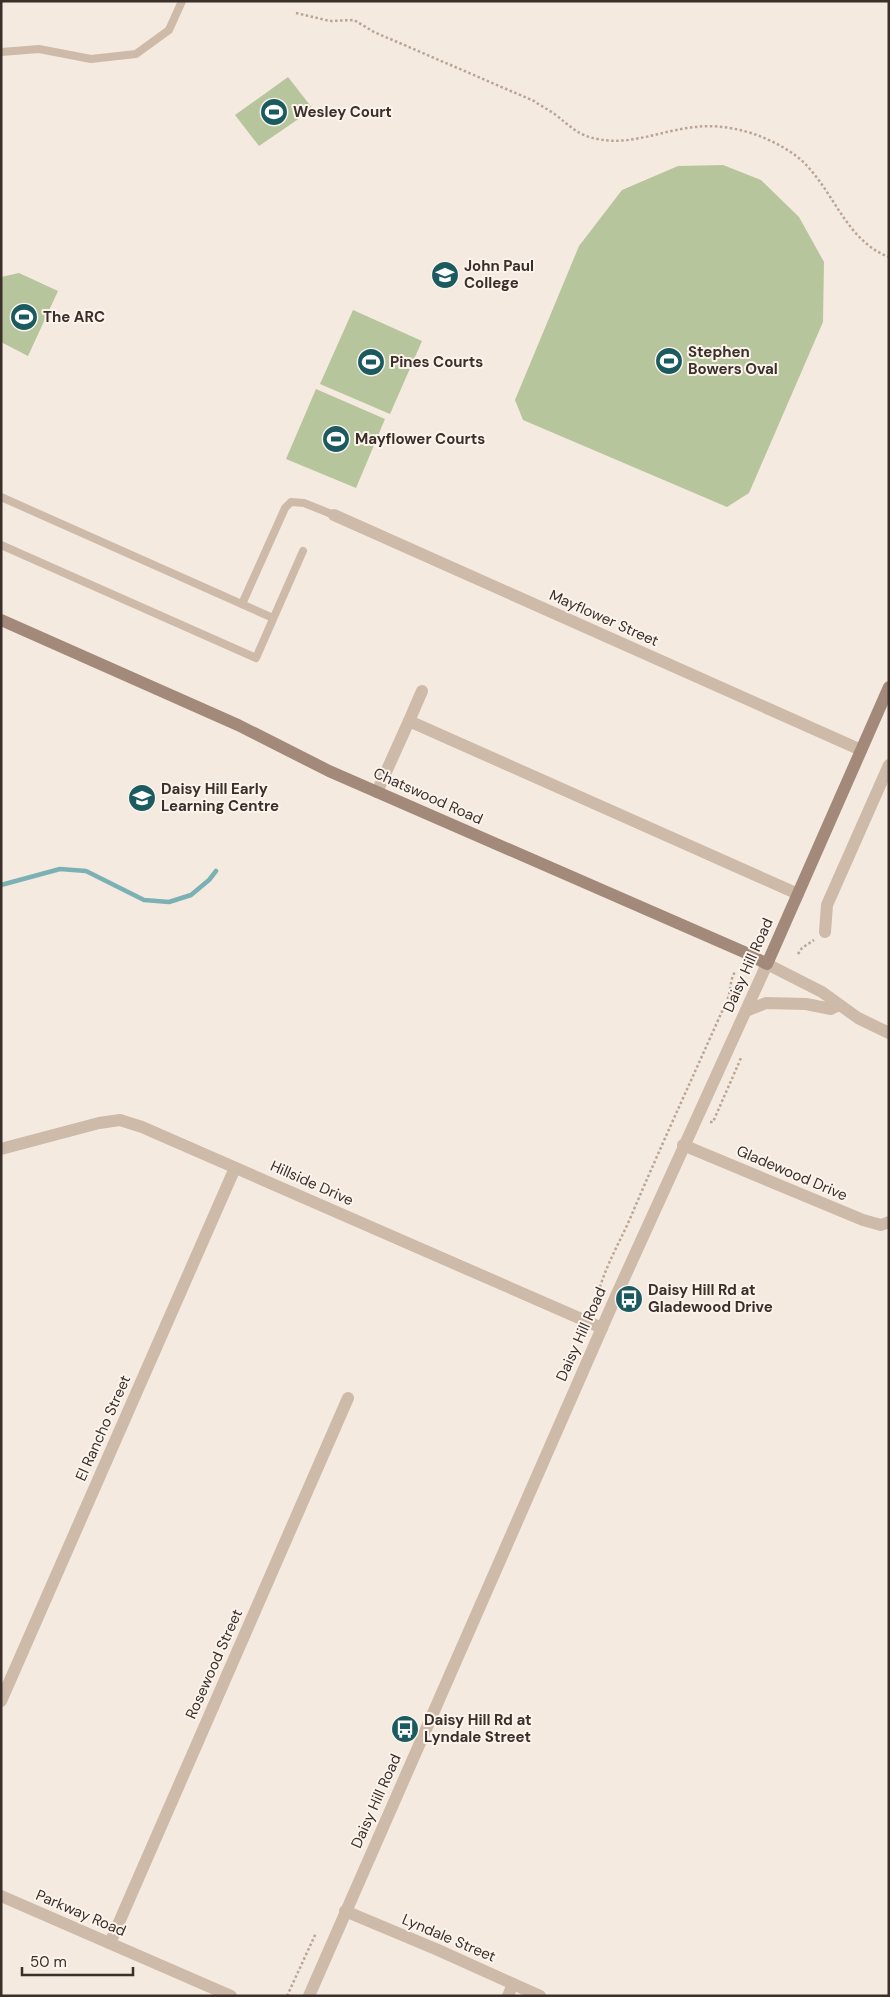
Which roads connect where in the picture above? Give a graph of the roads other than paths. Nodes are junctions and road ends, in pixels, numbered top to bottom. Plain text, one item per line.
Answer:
1 (182, 1) edge
2 (1, 52) edge
3 (1, 496) edge
4 (334, 515) joint
5 (1, 545) edge
6 (303, 551) dead end
7 (242, 604) junction
8 (273, 618) junction
9 (1, 620) edge
10 (889, 687) edge
11 (422, 691) dead end
12 (409, 721) junction
13 (861, 750) junction
14 (889, 765) edge
15 (377, 792) junction
16 (798, 894) junction
17 (825, 932) road end
18 (767, 964) junction
19 (839, 1005) junction
20 (746, 1010) junction
21 (889, 1033) edge
22 (683, 1145) junction
23 (1, 1149) edge
24 (235, 1168) junction
25 (889, 1222) edge
26 (602, 1328) junction
27 (348, 1398) dead end
28 (1, 1701) edge
29 (1, 1896) edge
30 (345, 1911) junction
31 (110, 1943) junction
32 (513, 1984) junction
33 (231, 1996) edge
34 (309, 1996) edge
35 (508, 1996) edge
36 (540, 1996) edge

1 - 2 lane
3 - 7 lane
4 - 7 lane
4 - 13 street, Mayflower Street
5 - 8 lane
6 - 8 lane
7 - 8 lane
9 - 15 main road, Chatswood Road
10 - 13 main road, Daisy Hill Road
11 - 12 street
12 - 15 street
12 - 16 street
13 - 16 main road, Daisy Hill Road
14 - 17 street
15 - 18 main road, Chatswood Road
16 - 18 main road, Daisy Hill Road
18 - 19 street, Chatswood Road
18 - 20 street, Daisy Hill Road
19 - 20 street
19 - 21 street, Chatswood Road
20 - 22 street, Daisy Hill Road
22 - 25 street, Gladewood Drive
22 - 26 street, Daisy Hill Road
23 - 24 street, Hillside Drive
24 - 26 street, Hillside Drive
24 - 28 street, El Rancho Street
26 - 30 street, Daisy Hill Road
27 - 31 street, Rosewood Street
29 - 31 street, Parkway Road
30 - 32 street, Lyndale Street
30 - 34 street, Daisy Hill Road
31 - 33 street, Parkway Road
32 - 35 street
32 - 36 street, Lyndale Street

